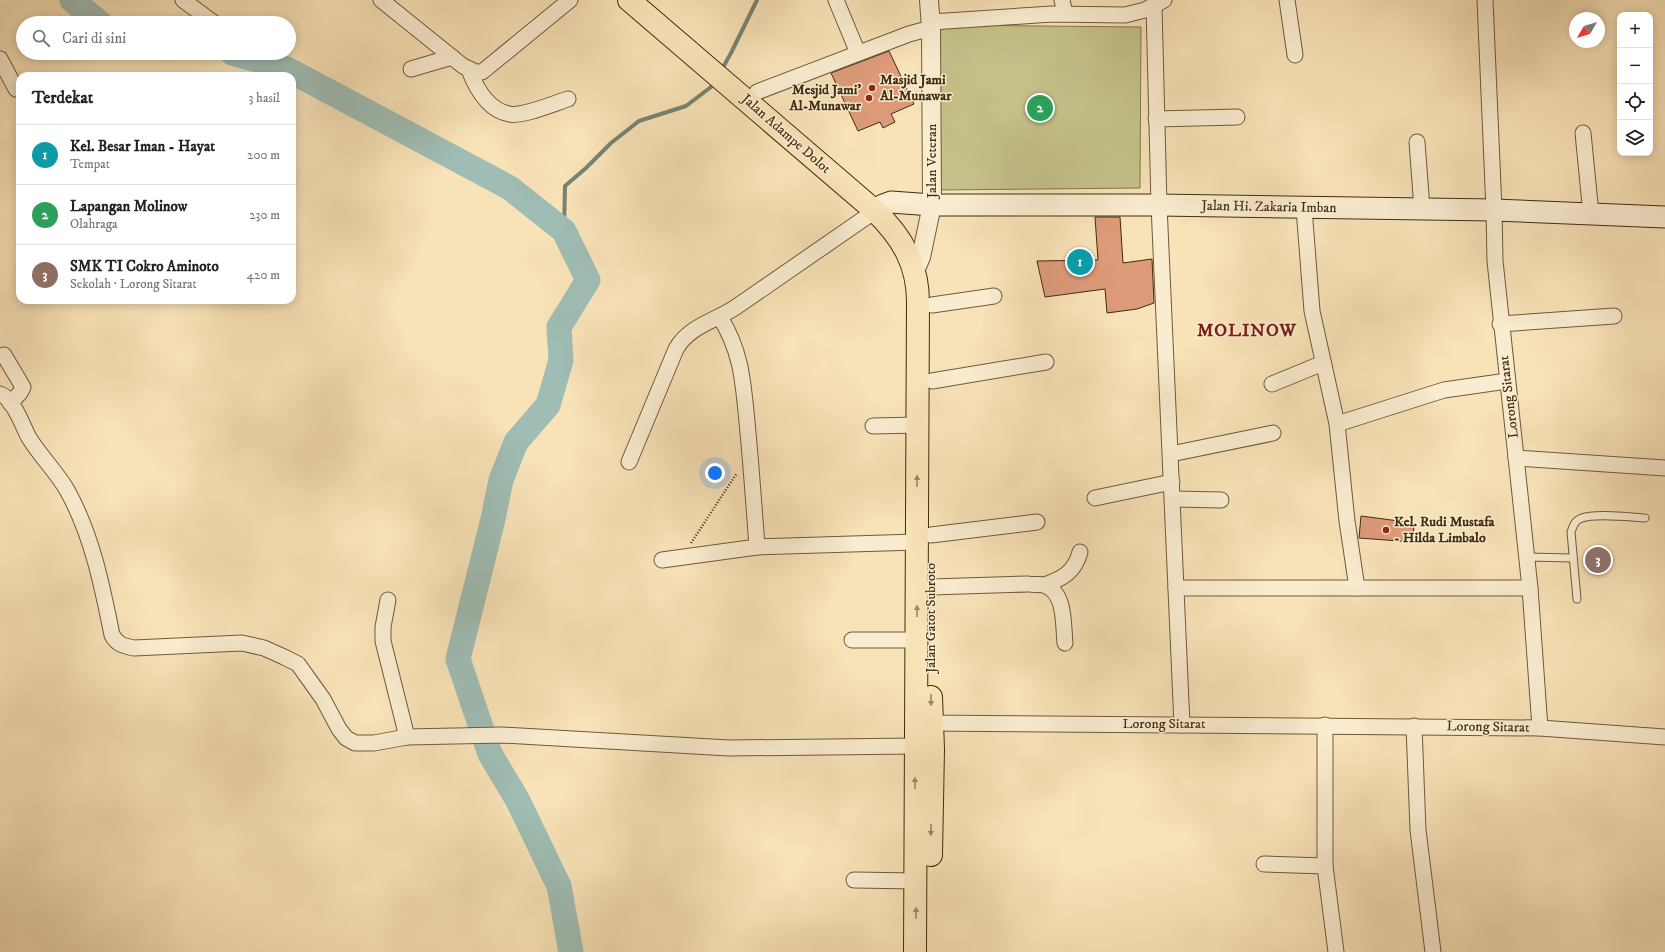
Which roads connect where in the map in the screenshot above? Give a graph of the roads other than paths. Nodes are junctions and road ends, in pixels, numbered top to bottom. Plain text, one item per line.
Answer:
1 (183, 0) edge
2 (381, 0) edge
3 (570, 0) edge
4 (630, 0) edge
5 (648, 0) edge
6 (836, 0) edge
7 (929, 0) edge
8 (1287, 0) edge
9 (1486, 0) edge
10 (1159, 3) edge
11 (1064, 7) edge
12 (205, 16) edge
13 (931, 25) junction
14 (858, 53) junction
15 (1295, 55) dead end
16 (452, 57) junction
17 (0, 59) edge
18 (714, 63) junction
19 (411, 69) dead end
20 (469, 70) junction
21 (733, 79) junction
22 (16, 89) dead end
23 (757, 92) junction
24 (568, 98) dead end
25 (1237, 117) dead end
26 (1156, 119) junction
27 (1583, 133) dead end
28 (1417, 142) dead end
29 (932, 205) junction
30 (1159, 205) junction
31 (879, 208) junction
32 (1304, 208) junction
33 (1422, 209) junction
34 (1494, 210) junction
35 (1591, 214) junction
36 (1665, 217) edge
37 (921, 275) junction
38 (994, 296) dead end
39 (932, 305) junction
40 (1614, 316) dead end
41 (720, 317) junction
42 (1500, 324) junction
43 (4, 355) dead end
44 (925, 360) junction
45 (1046, 362) dead end
46 (1324, 363) junction
47 (932, 381) junction
48 (1507, 381) junction
49 (1272, 384) dead end
50 (5, 398) edge
51 (1337, 424) junction
52 (918, 425) junction
53 (873, 426) dead end
54 (1273, 433) dead end
55 (1171, 454) junction
56 (1516, 458) junction
57 (629, 462) dead end
58 (1665, 468) edge
59 (1172, 482) junction
60 (1096, 498) dead end
61 (1173, 500) junction
62 (1221, 500) dead end
63 (1644, 518) dead end
64 (1037, 522) dead end
65 (924, 538) junction
66 (757, 547) junction
67 (1080, 552) dead end
68 (1526, 557) junction
69 (1573, 558) junction
70 (662, 560) dead end
71 (1044, 585) junction
72 (931, 587) junction
73 (1176, 588) junction
74 (1357, 588) junction
75 (1530, 588) junction
76 (1577, 599) dead end
77 (388, 600) dead end
78 (852, 640) dead end
79 (916, 640) junction
80 (1065, 643) dead end
81 (923, 723) junction
82 (1182, 725) junction
83 (1325, 725) junction
84 (1414, 726) junction
85 (1540, 728) junction
86 (407, 737) junction
87 (1665, 737) edge
88 (915, 746) junction
89 (1264, 864) dead end
90 (1325, 866) junction
91 (854, 880) dead end
92 (916, 881) junction
93 (915, 952) edge
94 (930, 952) edge
95 (1336, 952) edge
96 (1433, 952) edge

1 - 12 street
2 - 16 street
3 - 20 street
4 - 18 highway, Jalan Adampe Dolot
5 - 18 highway, Jalan Adampe Dolot
6 - 14 street
7 - 13 street, Jalan Veteran
8 - 15 street
9 - 34 street, Lorong Sitarat
10 - 11 street
10 - 26 street
11 - 13 street
13 - 14 street
13 - 29 street, Jalan Veteran
14 - 23 street
16 - 19 street
16 - 20 street
17 - 22 street
18 - 21 highway, Jalan Adampe Dolot
20 - 24 street
21 - 23 highway, Jalan Adampe Dolot
21 - 31 highway, Jalan Adampe Dolot
23 - 31 highway, Jalan Adampe Dolot
25 - 26 street
26 - 30 street
27 - 35 street
28 - 33 street
29 - 30 main road, Jalan Hi. Zakaria Imban
29 - 31 main road, Jalan Hi. Zakaria Imban
29 - 37 street, Jalan Veteran
30 - 32 main road, Jalan Hi. Zakaria Imban
30 - 55 street
31 - 37 highway, Jalan Adampe Dolot
31 - 41 street
32 - 33 main road, Jalan Hi. Zakaria Imban
32 - 46 street
33 - 34 main road, Jalan Hi. Zakaria Imban
34 - 35 main road, Jalan Hi. Zakaria Imban
34 - 42 street, Lorong Sitarat
35 - 36 main road, Jalan Hi. Zakaria Imban
37 - 39 highway, Jalan Gatot Subroto
37 - 44 highway, Jalan Gatot Subroto
38 - 39 street
39 - 44 highway, Jalan Gatot Subroto
40 - 42 street
41 - 57 street
41 - 66 street
42 - 48 street, Lorong Sitarat
43 - 50 street
44 - 47 highway, Jalan Gatot Subroto
44 - 52 highway, Jalan Gatot Subroto
45 - 47 street
46 - 49 street
46 - 51 street
47 - 65 highway, Jalan Gatot Subroto
48 - 51 street
48 - 56 street, Lorong Sitarat
50 - 86 street
51 - 74 street
52 - 53 street
65 -> 52 highway, Jalan Gatot Subroto
54 - 55 street
55 - 59 street
56 - 58 street
56 - 68 street, Lorong Sitarat
59 - 60 street
59 - 61 street
61 - 62 street
61 - 73 street
63 - 69 lane
64 - 65 street
65 - 66 street
65 - 72 highway, Jalan Gatot Subroto
79 -> 65 highway, Jalan Gatot Subroto
66 - 70 street
67 - 71 street
68 - 69 lane
68 - 75 street, Lorong Sitarat
69 - 76 lane
71 - 72 street
71 - 80 street
72 -> 81 highway, Jalan Gatot Subroto
73 - 74 street
73 - 82 street
74 - 75 street
75 - 85 street, Lorong Sitarat
77 - 86 street
78 - 79 street
79 - 81 highway, Jalan Gatot Subroto
81 - 82 street, Lorong Sitarat
81 - 88 highway, Jalan Gatot Subroto
81 -> 94 highway, Jalan Gatot Subroto
82 - 83 street, Lorong Sitarat
83 - 84 street, Lorong Sitarat
83 - 90 street
84 - 85 street, Lorong Sitarat
84 - 96 street
85 - 87 street
86 - 88 street
92 -> 88 highway, Jalan Gatot Subroto
89 - 90 street
90 - 95 street
91 - 92 street
93 -> 92 highway, Jalan Gatot Subroto

